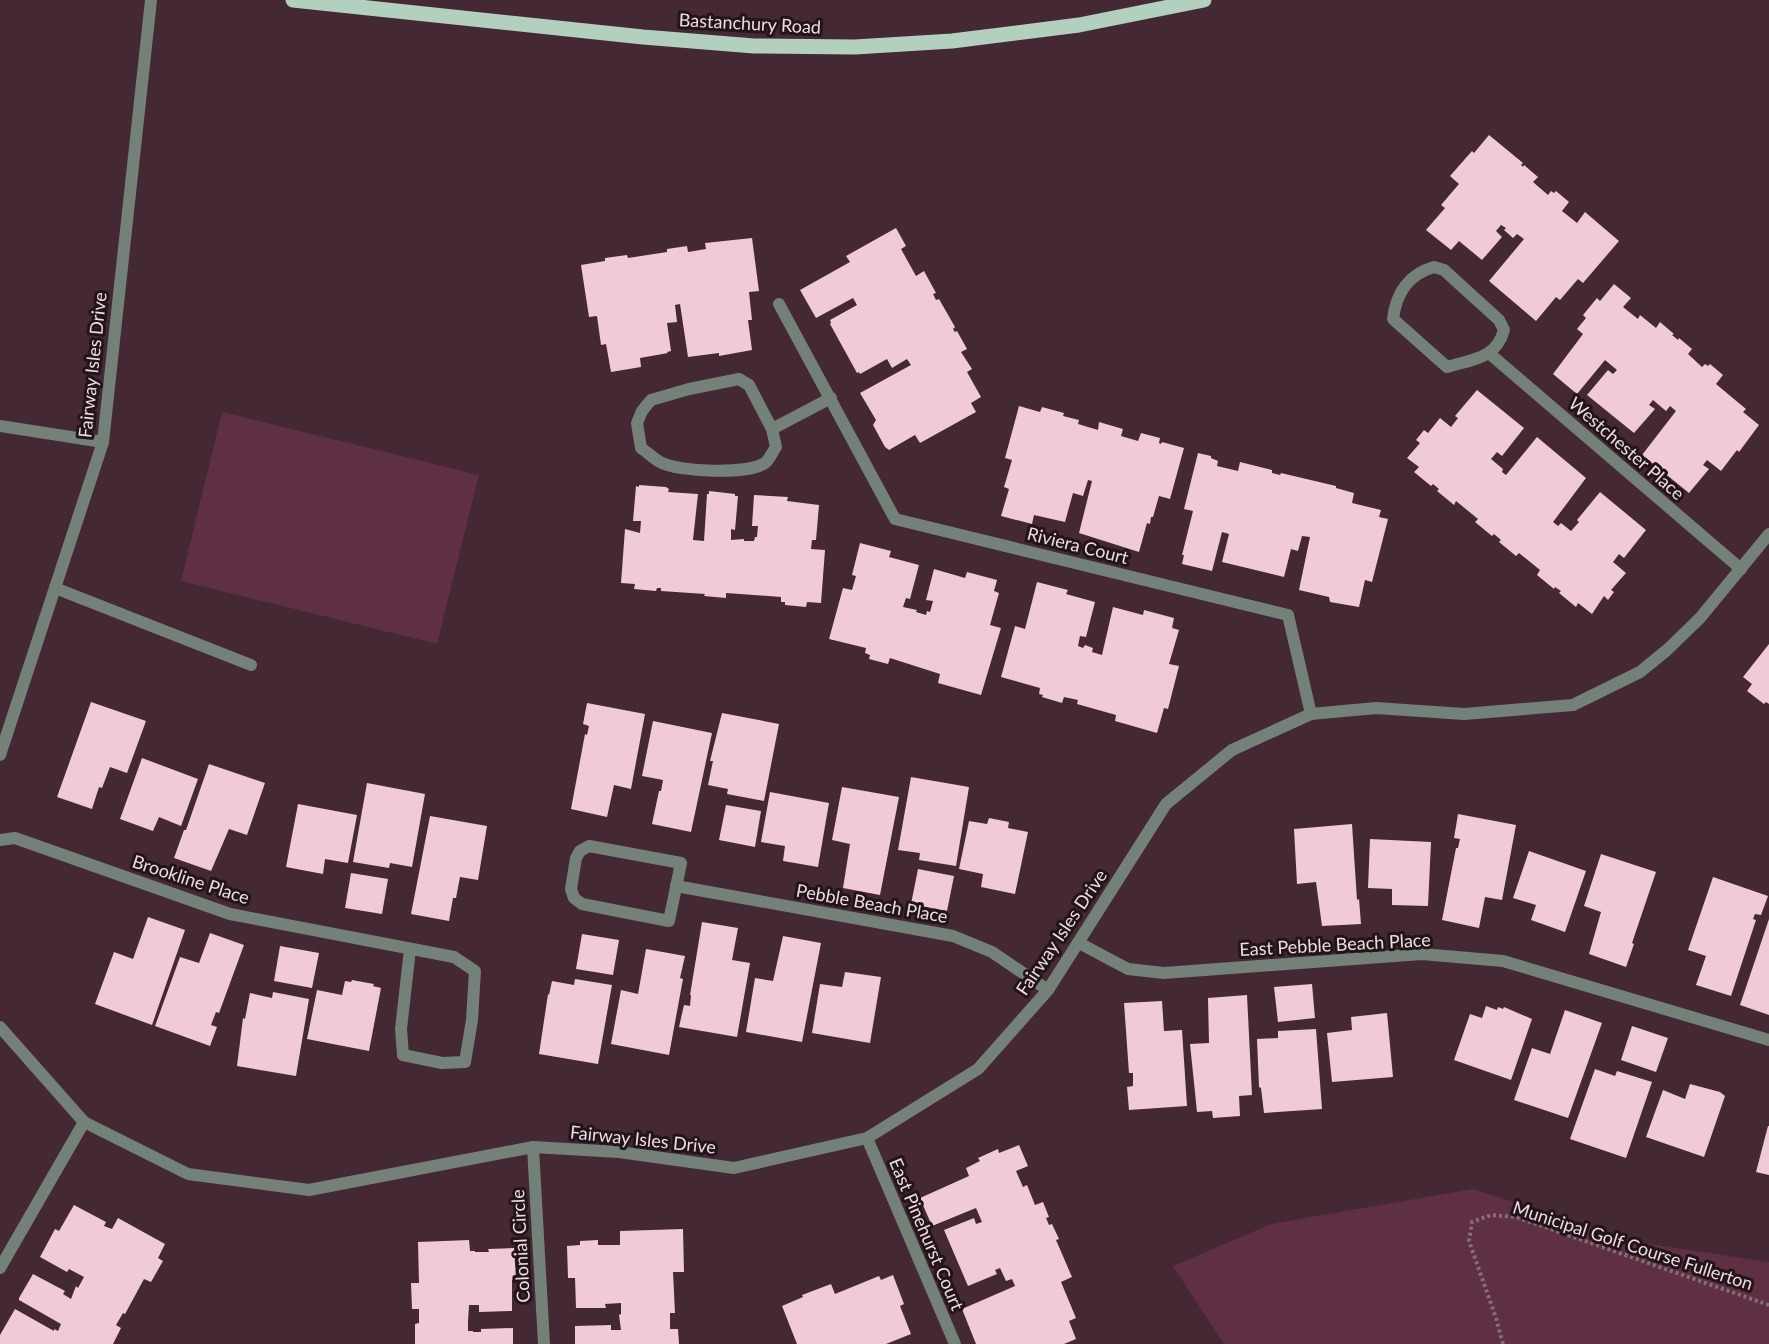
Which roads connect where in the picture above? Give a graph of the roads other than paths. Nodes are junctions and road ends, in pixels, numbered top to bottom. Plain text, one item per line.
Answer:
1 (151, 0) edge
2 (293, 0) edge
3 (1204, 0) edge
4 (779, 304) dead end
5 (1490, 354) junction
6 (831, 398) junction
7 (0, 426) edge
8 (772, 429) junction
9 (103, 442) junction
10 (1769, 534) edge
11 (1741, 569) junction
12 (55, 588) junction
13 (251, 665) dead end
14 (1311, 714) junction
15 (0, 755) edge
16 (0, 840) edge
17 (676, 886) junction
18 (1079, 943) junction
19 (410, 949) junction
20 (1048, 990) junction
21 (0, 1027) edge
22 (1769, 1040) edge
23 (84, 1122) junction
24 (867, 1138) junction
25 (533, 1147) junction
26 (0, 1268) edge
27 (544, 1344) edge
28 (955, 1344) edge

1 - 9 street, Fairway Isles Drive
2 - 3 main road, Bastanchury Road
4 - 6 street, Riviera Court
5 - 5 street
5 - 11 street, Westchester Place
6 - 8 street
6 - 14 street, Riviera Court
7 - 9 street
8 - 8 street
9 - 12 street, Fairway Isles Drive
10 - 11 street, Fairway Isles Drive
11 - 14 street, Fairway Isles Drive
12 - 13 street
12 - 15 street, Fairway Isles Drive
14 - 18 street, Fairway Isles Drive
16 - 19 street, Brookline Place
17 - 17 street
17 - 20 street, Pebble Beach Place
18 - 20 street, Fairway Isles Drive
18 - 22 street, East Pebble Beach Place
19 - 19 street, Brookline Place
20 - 24 street, Fairway Isles Drive
21 - 23 street, Fairway Isles Drive
23 - 25 street, Fairway Isles Drive
23 - 26 street
24 - 25 street, Fairway Isles Drive
24 - 28 street, East Pinehurst Court
25 - 27 street, Colonial Circle

